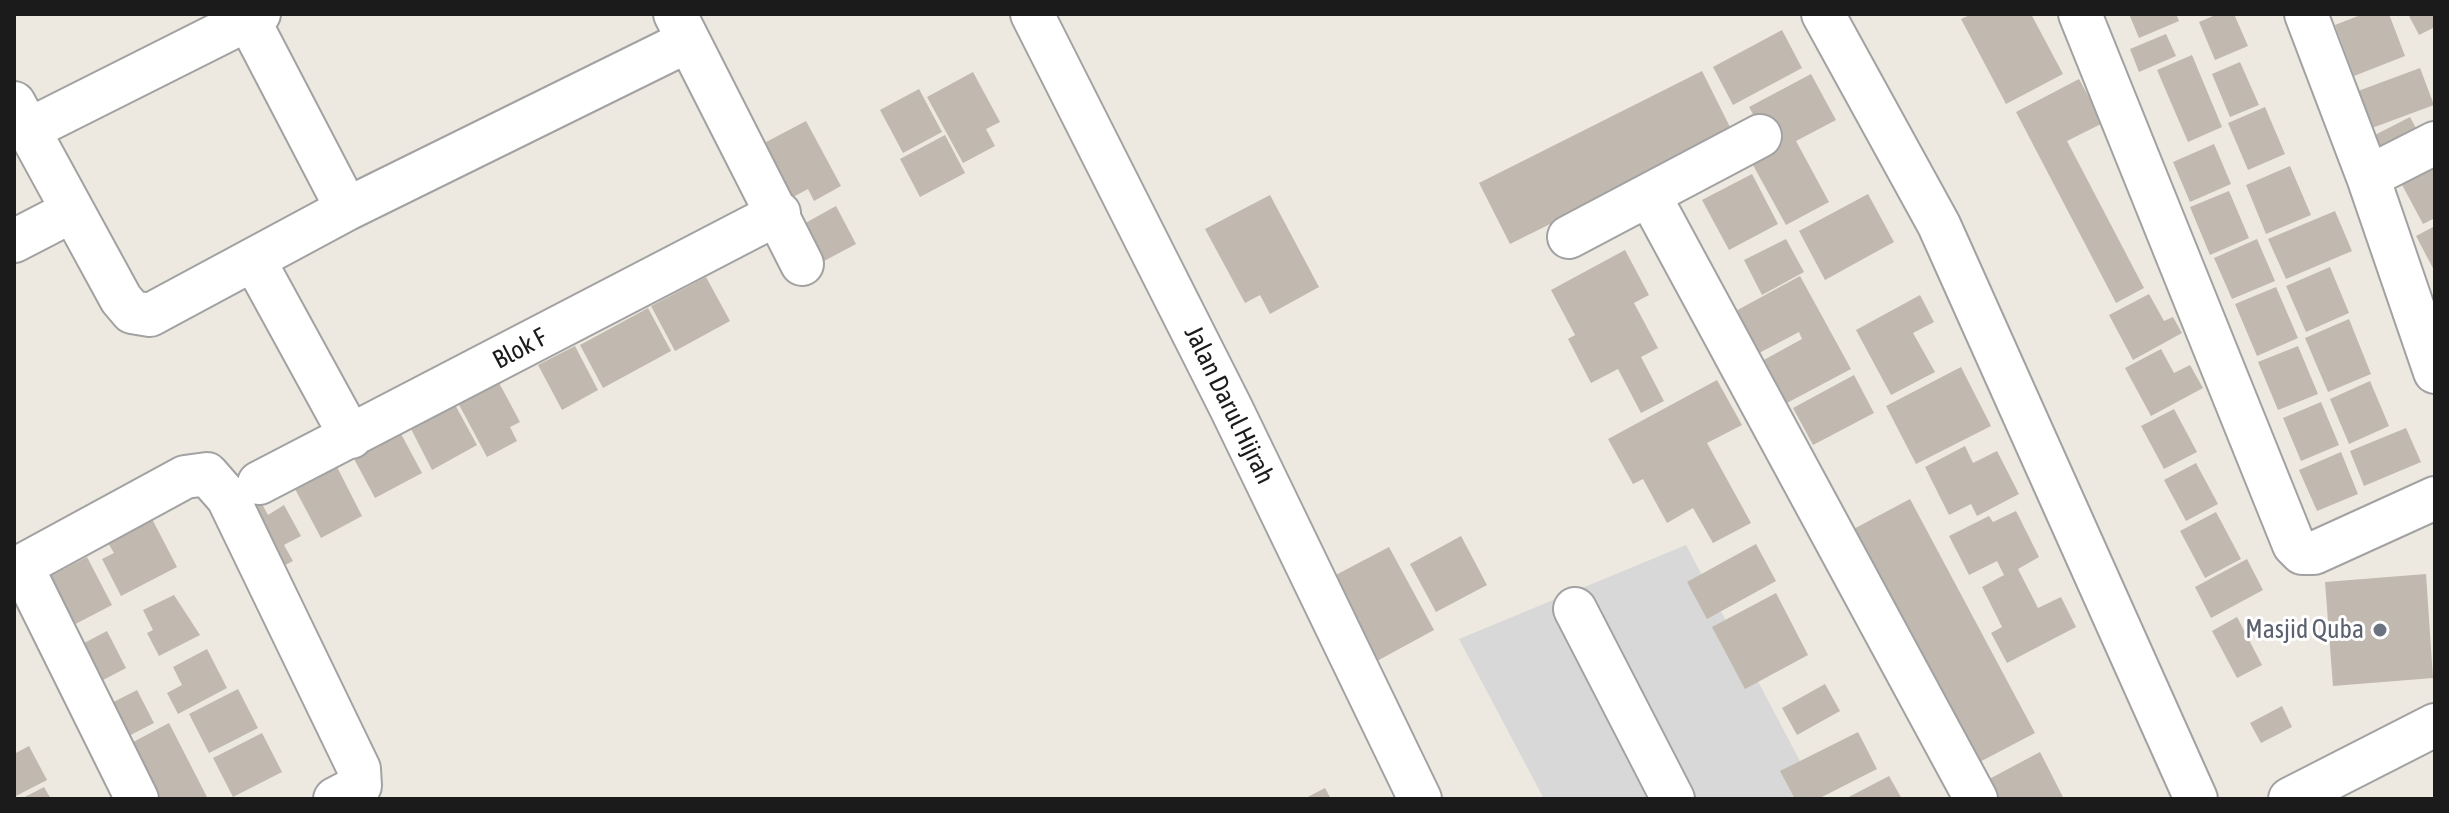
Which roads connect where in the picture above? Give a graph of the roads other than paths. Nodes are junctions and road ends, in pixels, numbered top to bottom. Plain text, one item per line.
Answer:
1 (1032, 14) edge
2 (1823, 14) edge
3 (2080, 14) edge
4 (253, 17) edge
5 (2318, 19) edge
6 (681, 28) edge
7 (21, 116) edge
8 (1760, 136) dead end
9 (2435, 143) edge
10 (2368, 177) junction
11 (1649, 195) junction
12 (347, 209) junction
13 (72, 211) junction
14 (779, 213) junction
15 (1569, 237) dead end
16 (14, 241) edge
17 (254, 260) junction
18 (802, 264) dead end
19 (2427, 324) edge
20 (2435, 372) edge
21 (351, 437) junction
22 (259, 483) dead end
23 (2435, 498) edge
24 (18, 569) edge
25 (1575, 609) dead end
26 (2435, 725) edge
27 (137, 799) edge
28 (335, 799) edge
29 (1420, 799) edge
30 (1673, 799) edge
31 (1976, 799) edge
32 (2196, 799) edge
33 (2290, 799) edge

1 - 29 street, Jalan Darul Hijrah
2 - 32 street
3 - 23 street
4 - 7 street
4 - 12 street
5 - 10 street
6 - 12 street
6 - 14 street
7 - 13 street
8 - 11 street
9 - 10 street
10 - 19 street
11 - 15 street
11 - 31 street
12 - 17 street
13 - 16 street
13 - 17 street
14 - 18 street
14 - 21 street, Blok F
17 - 21 street
19 - 20 street
21 - 22 street, Blok F
24 - 27 street
24 - 28 street
25 - 30 street
26 - 33 street

